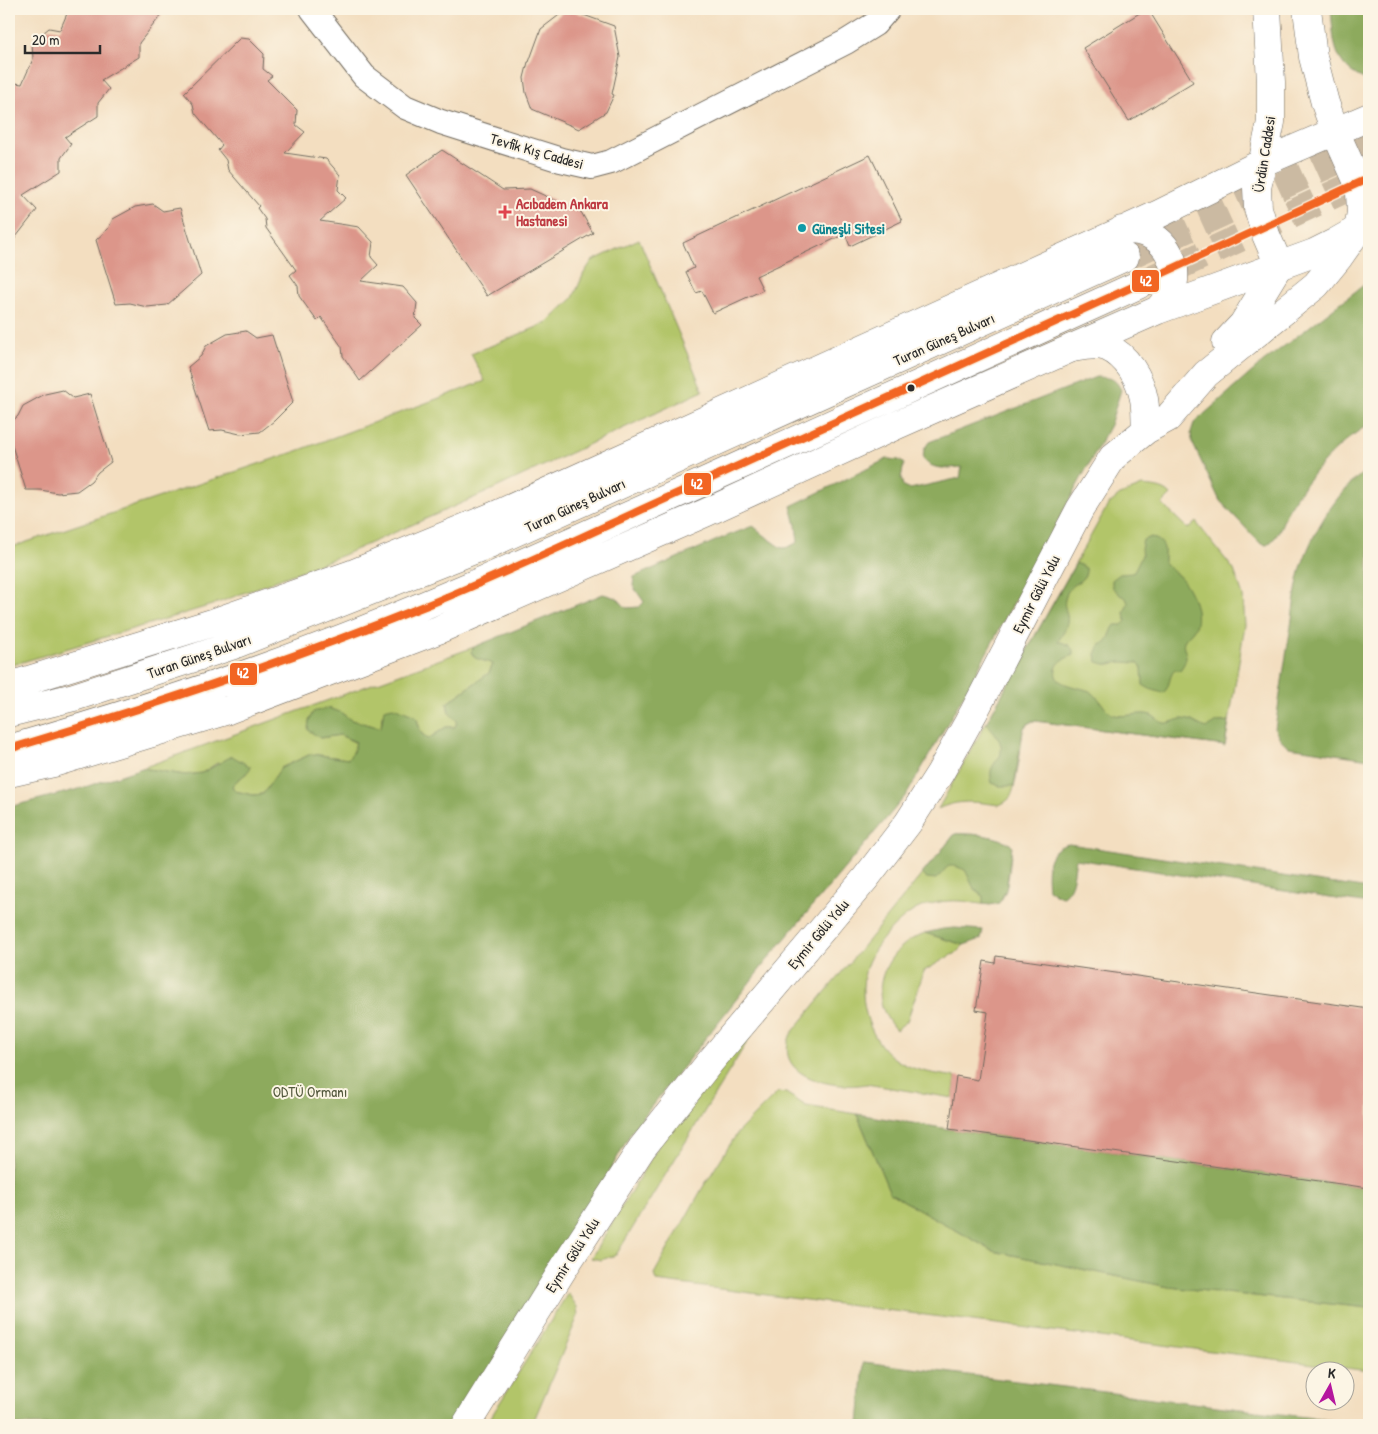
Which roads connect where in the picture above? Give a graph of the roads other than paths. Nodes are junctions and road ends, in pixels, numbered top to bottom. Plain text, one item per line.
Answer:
1 (312, 9) edge
2 (888, 9) edge
3 (1268, 9) edge
4 (1307, 9) edge
5 (1369, 117) edge
6 (1335, 131) junction
7 (1264, 162) junction
8 (1363, 226) edge
9 (1122, 230) junction
10 (1125, 257) tunnel mouth
11 (1279, 265) junction
12 (1138, 285) tunnel mouth
13 (1158, 310) junction
14 (1072, 348) junction
15 (1146, 430) junction
16 (9, 686) edge
17 (9, 713) edge
18 (9, 749) edge
19 (9, 773) edge
20 (466, 1425) edge

1 - 2 street, Tevfik Kış Caddesi
3 - 7 main road, Ürdün Caddesi
4 - 6 main road
5 - 6 main road
6 - 7 main road
6 - 8 main road
7 - 9 main road
7 - 11 main road, Ürdün Caddesi
8 - 11 main road
8 - 15 main road
9 - 13 main road
9 - 16 main road
10 - 17 main road, Turan Güneş Bulvarı
11 - 13 main road
11 - 15 main road
12 - 18 main road, Turan Güneş Bulvarı
13 - 14 main road
14 - 15 main road
14 - 19 main road
15 - 20 main road, Eymir Gölü Yolu

